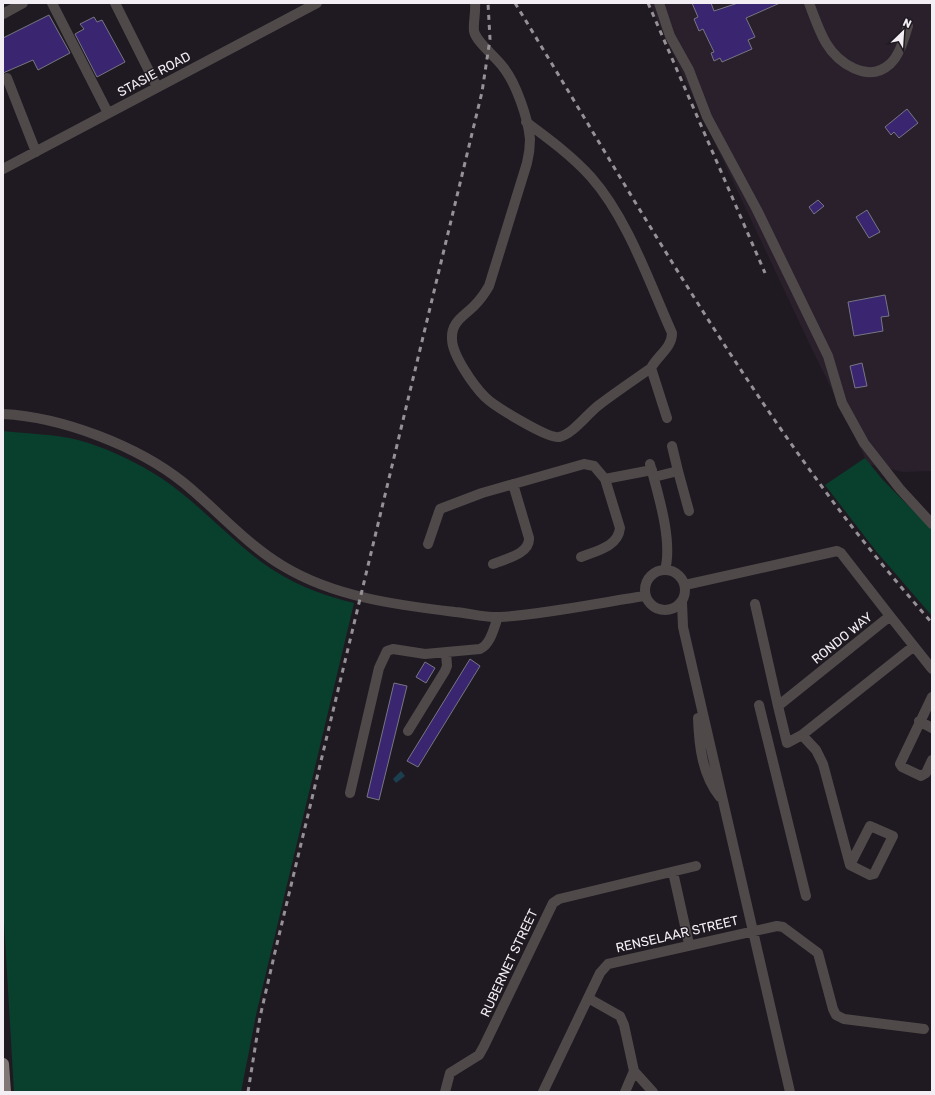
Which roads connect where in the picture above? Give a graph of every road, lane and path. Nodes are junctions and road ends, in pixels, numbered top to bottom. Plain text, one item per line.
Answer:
1 (23, 3) edge
2 (52, 3) edge
3 (115, 3) edge
4 (317, 3) edge
5 (476, 3) edge
6 (659, 3) edge
7 (809, 3) edge
8 (3, 14) edge
9 (908, 26) dead end
10 (7, 78) dead end
11 (158, 87) junction
12 (108, 113) junction
13 (526, 122) junction
14 (36, 152) junction
15 (3, 169) edge
16 (651, 368) junction
17 (3, 414) edge
18 (668, 418) dead end
19 (672, 446) dead end
20 (652, 470) junction
21 (678, 471) junction
22 (604, 479) junction
23 (513, 484) junction
24 (689, 511) dead end
25 (932, 524) edge
26 (428, 544) dead end
27 (581, 557) dead end
28 (493, 564) dead end
29 (665, 570) junction
30 (685, 585) junction
31 (645, 596) junction
32 (682, 602) junction
33 (755, 604) dead end
34 (668, 610) junction
35 (890, 616) junction
36 (498, 617) junction
37 (683, 627) junction
38 (914, 646) junction
39 (446, 653) junction
40 (932, 669) edge
41 (932, 697) edge
42 (759, 705) dead end
43 (778, 706) junction
44 (919, 721) junction
45 (932, 728) edge
46 (408, 731) dead end
47 (802, 735) junction
48 (788, 743) junction
49 (769, 748) junction
50 (932, 760) edge
51 (350, 793) dead end
52 (850, 865) junction
53 (696, 866) dead end
54 (673, 872) junction
55 (806, 896) dead end
56 (753, 930) junction
57 (689, 944) junction
58 (588, 998) junction
59 (924, 1029) dead end
60 (3, 1064) edge
61 (634, 1071) junction
62 (5, 1092) edge
63 (445, 1092) edge
64 (543, 1092) edge
65 (625, 1092) edge
66 (653, 1092) edge
67 (790, 1092) edge

1 - 8 street
2 - 12 street
3 - 11 street
4 - 11 street, STASIE ROAD
5 - 13 street
6 - 25 street
7 - 9 street
10 - 14 street
11 - 12 street, STASIE ROAD
12 - 14 street, STASIE ROAD
13 - 16 street
13 - 16 street
14 - 15 street, STASIE ROAD
16 - 18 street
17 - 36 street
19 - 21 street
20 - 21 street
20 - 22 street
20 - 29 street
21 - 24 street
22 - 23 street
22 - 27 street
23 - 26 street
23 - 28 street
29 - 30 street
29 - 31 street
30 - 32 street
30 - 35 street, RONDO WAY
31 - 34 street
31 - 36 street
32 - 34 street
32 - 37 street
33 - 43 street
34 - 37 street
35 - 38 street
35 - 43 street, RONDO WAY
36 - 39 street
37 - 56 street
38 - 40 street
38 - 47 street
39 - 46 street
39 - 51 street
41 - 44 street
42 - 49 street
43 - 48 street
44 - 45 street
44 - 50 street
47 - 48 street
47 - 52 street
48 - 49 street
49 - 55 street
52 - 52 street
53 - 54 street, RUBERNET STREET
54 - 57 street
54 - 63 street, RUBERNET STREET
56 - 57 street, RENSELAAR STREET
56 - 59 street, RENSELAAR STREET
56 - 67 street
57 - 58 street, RENSELAAR STREET
58 - 61 street
58 - 64 street, RENSELAAR STREET
60 - 62 main road
61 - 65 street
61 - 66 street

